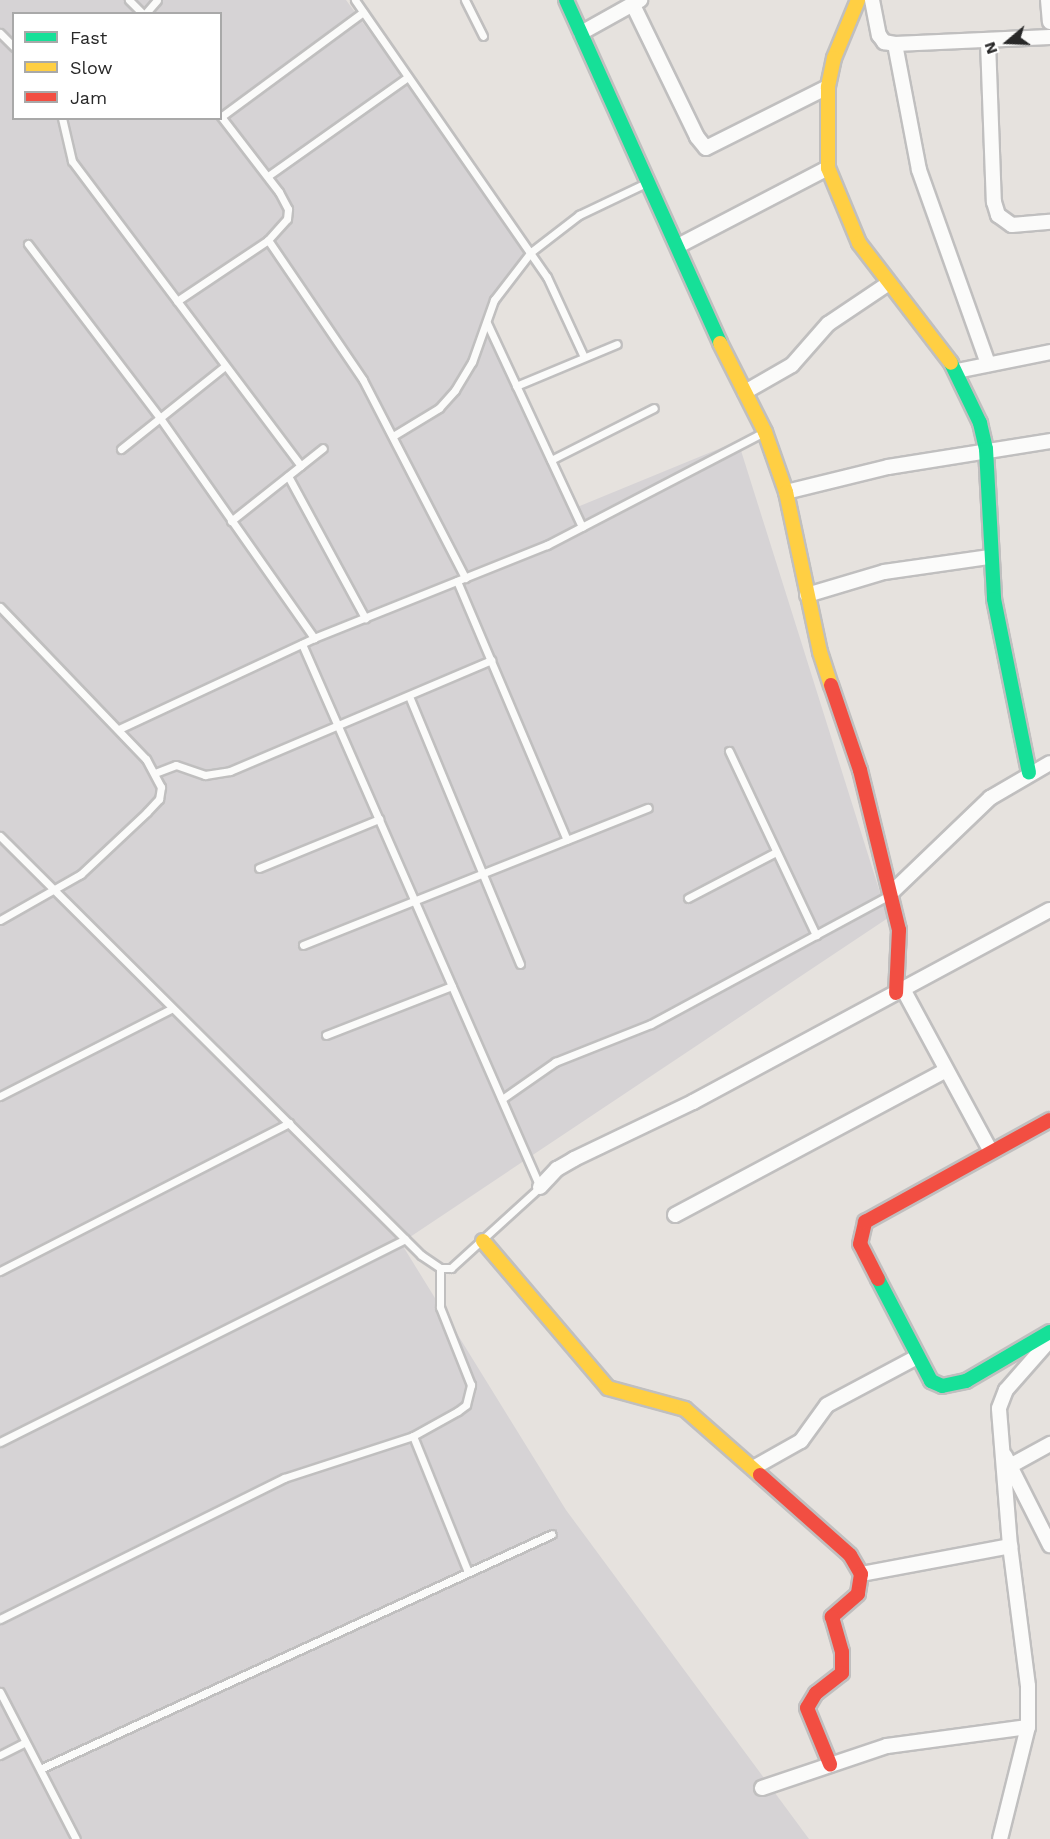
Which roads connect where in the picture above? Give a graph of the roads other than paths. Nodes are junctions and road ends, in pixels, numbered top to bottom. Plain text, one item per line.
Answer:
1 (129, 0) edge
2 (157, 0) edge
3 (355, 0) edge
4 (465, 0) edge
5 (566, 0) edge
6 (858, 0) edge
7 (872, 0) edge
8 (1048, 0) edge
9 (636, 2) edge
10 (142, 12) edge
11 (146, 12) edge
12 (363, 12) junction
13 (1050, 22) edge
14 (0, 33) edge
15 (580, 33) junction
16 (483, 36) dead end
17 (1050, 37) edge
18 (988, 42) junction
19 (895, 44) junction
20 (12, 45) edge
21 (408, 77) junction
22 (828, 87) junction
23 (222, 114) edge
24 (222, 116) edge
25 (62, 120) edge
26 (828, 168) junction
27 (268, 176) junction
28 (651, 181) junction
29 (1050, 222) edge
30 (268, 240) junction
31 (28, 244) dead end
32 (678, 246) junction
33 (531, 252) junction
34 (889, 283) junction
35 (177, 301) junction
36 (487, 323) junction
37 (617, 344) dead end
38 (1050, 352) edge
39 (584, 357) junction
40 (988, 364) junction
41 (225, 366) junction
42 (957, 371) junction
43 (516, 386) junction
44 (745, 392) junction
45 (654, 408) dead end
46 (160, 417) junction
47 (765, 432) junction
48 (393, 436) junction
49 (1050, 441) edge
50 (323, 448) dead end
51 (122, 449) dead end
52 (986, 449) junction
53 (551, 460) junction
54 (301, 466) junction
55 (288, 476) junction
56 (786, 492) junction
57 (231, 521) junction
58 (582, 527) junction
59 (990, 558) junction
60 (465, 578) junction
61 (457, 581) junction
62 (807, 595) junction
63 (0, 607) edge
64 (366, 618) junction
65 (314, 638) junction
66 (302, 644) junction
67 (491, 660) junction
68 (409, 696) junction
69 (338, 726) junction
70 (119, 729) junction
71 (729, 751) dead end
72 (1050, 763) edge
73 (155, 773) junction
74 (1029, 773) junction
75 (648, 808) dead end
76 (379, 819) junction
77 (0, 836) edge
78 (567, 840) junction
79 (777, 852) junction
80 (259, 868) dead end
81 (482, 873) junction
82 (56, 891) junction
83 (890, 894) junction
84 (688, 898) dead end
85 (414, 900) junction
86 (1050, 910) edge
87 (0, 920) edge
88 (816, 936) junction
89 (303, 945) dead end
90 (520, 964) dead end
91 (452, 986) junction
92 (900, 991) junction
93 (171, 1009) junction
94 (326, 1035) dead end
95 (946, 1070) junction
96 (0, 1096) edge
97 (502, 1099) junction
98 (1050, 1120) edge
99 (289, 1123) junction
100 (991, 1152) junction
101 (540, 1187) junction
102 (675, 1215) dead end
103 (405, 1239) junction
104 (483, 1241) junction
105 (440, 1268) junction
106 (0, 1270) edge
107 (1050, 1332) edge
108 (1050, 1340) edge
109 (917, 1357) junction
110 (412, 1436) junction
111 (0, 1442) edge
112 (1050, 1444) edge
113 (1002, 1451) junction
114 (1010, 1466) junction
115 (753, 1468) junction
116 (552, 1534) dead end
117 (1050, 1545) edge
118 (1010, 1546) junction
119 (468, 1572) junction
120 (861, 1574) junction
121 (0, 1619) edge
122 (0, 1692) edge
123 (1028, 1727) junction
124 (25, 1743) junction
125 (0, 1755) edge
126 (830, 1764) junction
127 (40, 1769) junction
128 (762, 1788) dead end
129 (76, 1839) edge
130 (1000, 1839) edge

1 - 10 lane
2 - 11 lane
3 - 12 lane
4 - 16 lane
5 - 15 street
6 - 22 street
7 - 19 street
8 - 13 street
9 - 15 street
9 - 22 street
12 - 21 lane
12 - 23 lane
14 - 20 lane
15 - 28 street
17 - 18 street
18 - 19 street
18 - 29 street
19 - 40 street
21 - 27 lane
21 - 33 lane
22 - 26 street
24 - 27 lane
25 - 35 lane
26 - 32 street
26 - 34 street
27 - 30 lane
28 - 32 street
28 - 33 lane
30 - 35 lane
30 - 48 lane
31 - 46 lane
32 - 44 street
33 - 36 lane
33 - 39 lane
34 - 42 street
34 - 44 street
35 - 41 lane
36 - 43 lane
36 - 48 lane
37 - 39 lane
38 - 40 street
39 - 43 lane
40 - 42 street
41 - 46 lane
41 - 54 lane
42 - 52 street
43 - 53 lane
44 - 47 street
45 - 53 lane
46 - 51 lane
46 - 57 lane
47 - 56 street
47 - 58 lane
48 - 60 lane
49 - 52 street
50 - 54 lane
52 - 56 street
52 - 59 street
53 - 58 lane
54 - 55 lane
55 - 57 lane
55 - 64 lane
56 - 62 street
57 - 65 lane
58 - 60 lane
59 - 62 street
59 - 74 street
60 - 61 lane
61 - 64 lane
61 - 67 lane
62 - 83 street
63 - 70 lane
64 - 65 lane
65 - 66 lane
66 - 69 lane
66 - 70 lane
67 - 68 lane
67 - 78 lane
68 - 69 lane
68 - 81 lane
69 - 73 lane
69 - 76 lane
70 - 73 lane
71 - 79 lane
72 - 74 street
73 - 82 lane
74 - 83 street
75 - 78 lane
76 - 80 lane
76 - 85 lane
77 - 82 lane
78 - 81 lane
79 - 84 lane
79 - 88 lane
81 - 85 lane
81 - 90 lane
82 - 87 lane
82 - 93 lane
83 - 88 lane
83 - 92 street
85 - 89 lane
85 - 91 lane
86 - 92 street
88 - 97 lane
91 - 94 lane
91 - 97 lane
92 - 95 street
92 - 101 street
93 - 96 lane
93 - 99 lane
95 - 100 street
95 - 102 street
97 - 101 lane
98 - 100 street
99 - 103 lane
99 - 106 lane
100 - 109 street
101 - 104 lane
103 - 105 lane
103 - 111 lane
104 - 105 lane
104 - 115 street
105 - 110 lane
107 - 109 street
108 - 113 street
109 - 115 street
110 - 119 lane
110 - 121 lane
112 - 114 street
113 - 114 street
113 - 118 street
114 - 117 street
115 - 120 street
116 - 119 lane
118 - 120 street
118 - 123 street
119 - 127 lane
120 - 126 street
122 - 124 lane
123 - 126 street
123 - 130 street
124 - 125 lane
124 - 127 lane
126 - 128 street
127 - 129 lane

